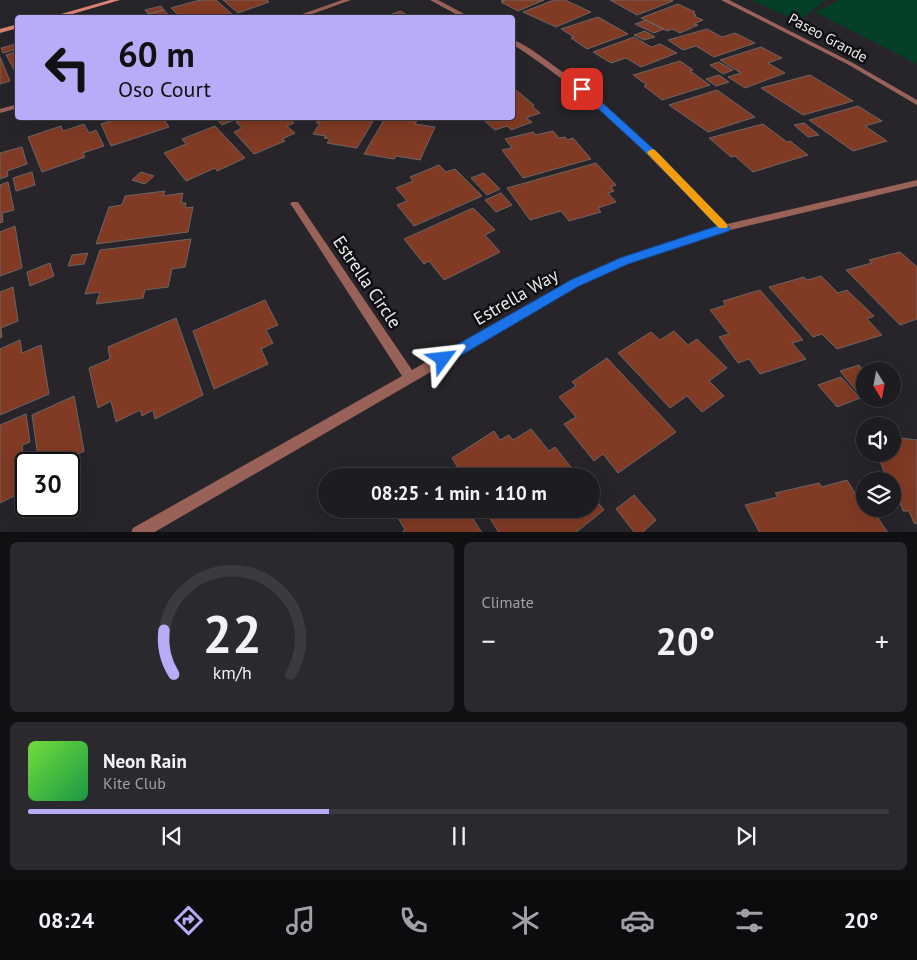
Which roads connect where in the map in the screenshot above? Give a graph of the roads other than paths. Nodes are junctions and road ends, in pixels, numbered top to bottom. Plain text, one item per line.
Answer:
1 (116, 0) edge
2 (348, 0) edge
3 (433, 0) edge
4 (724, 0) edge
5 (61, 15) edge
6 (303, 15) edge
7 (463, 15) edge
8 (15, 27) edge
9 (0, 31) edge
10 (515, 43) edge
11 (917, 103) edge
12 (15, 107) edge
13 (0, 111) edge
14 (917, 183) edge
15 (295, 204) dead end
16 (725, 228) junction
17 (410, 378) junction
18 (138, 532) edge

1 - 5 street
2 - 6 street
3 - 7 street
4 - 11 street, Paseo Grande
8 - 9 street
10 - 16 street
12 - 13 street
14 - 16 street, Estrella Way
15 - 17 street, Estrella Circle
16 - 17 street, Estrella Way
17 - 18 street, Estrella Way

